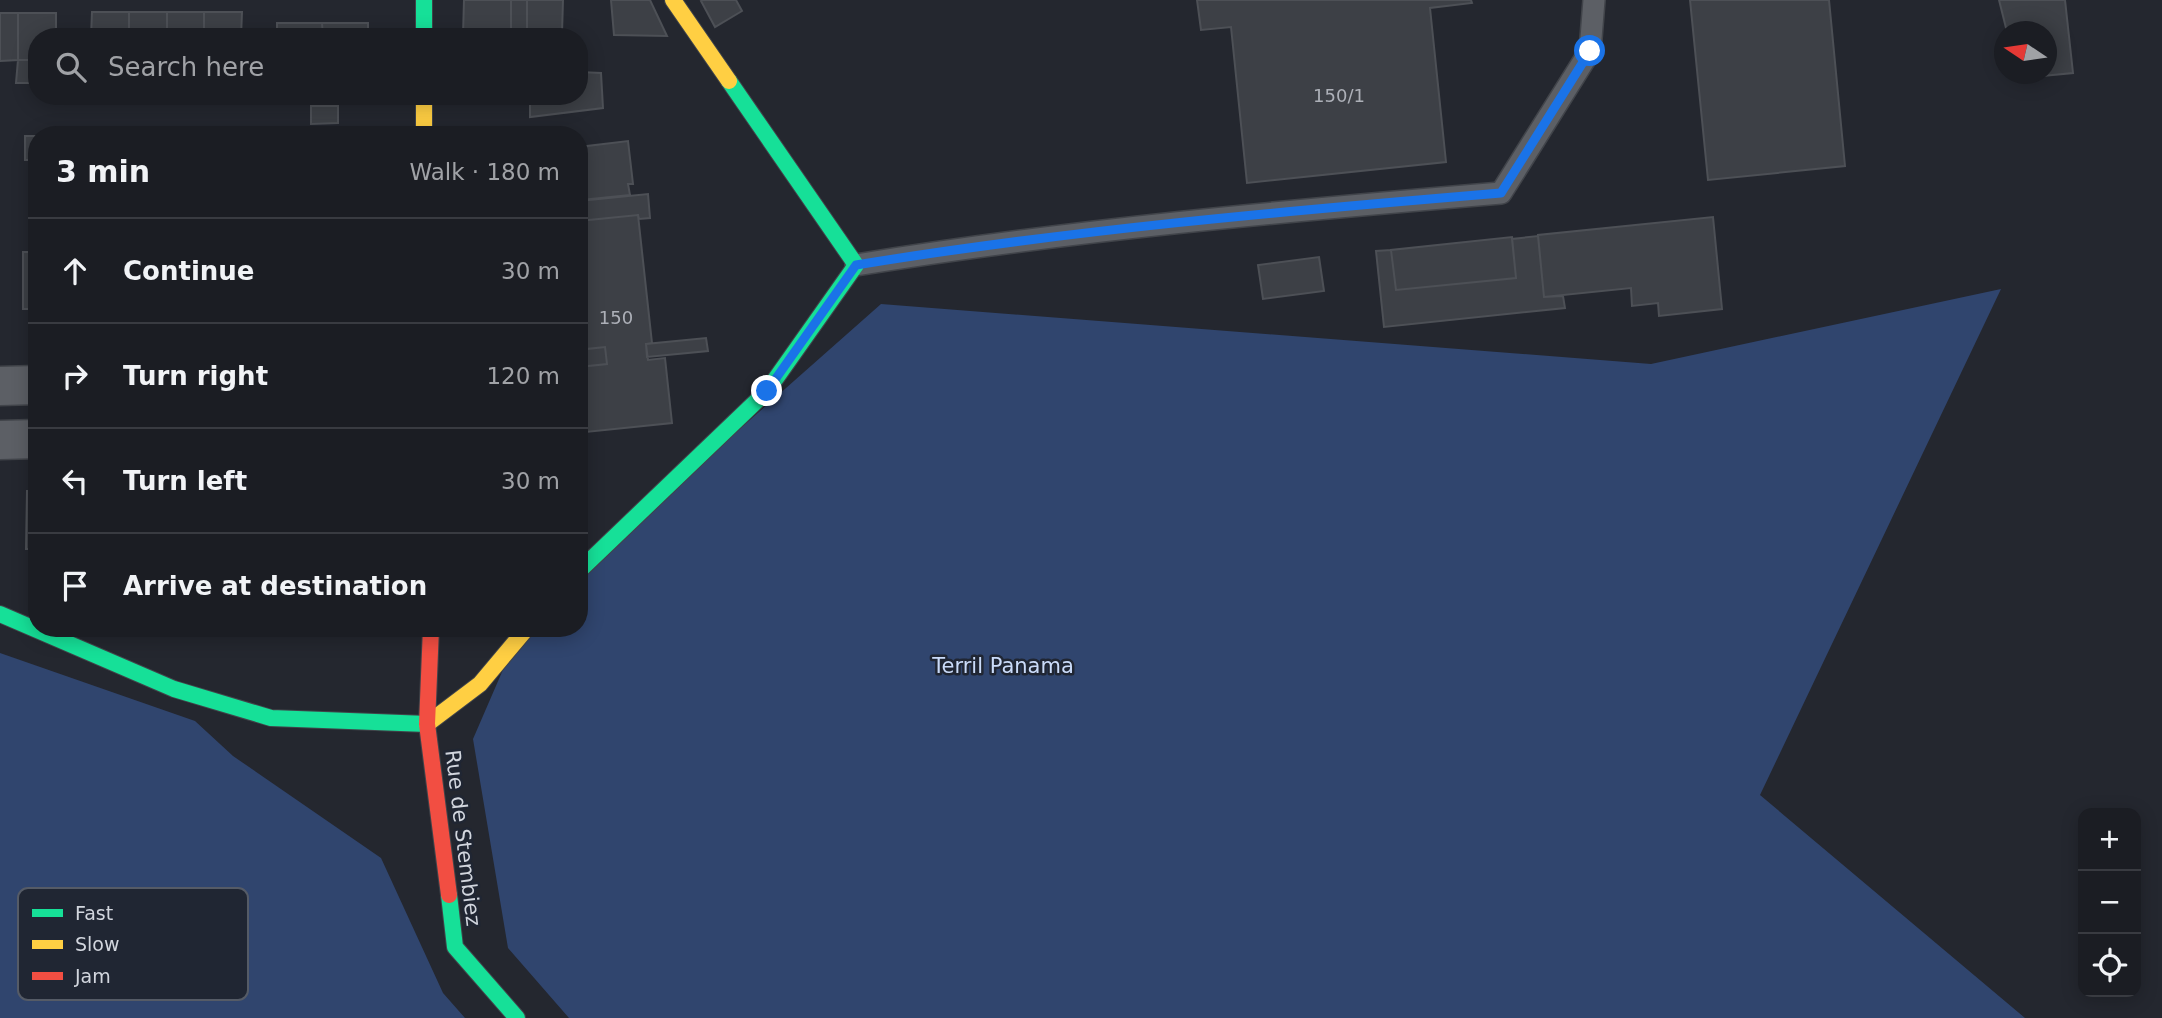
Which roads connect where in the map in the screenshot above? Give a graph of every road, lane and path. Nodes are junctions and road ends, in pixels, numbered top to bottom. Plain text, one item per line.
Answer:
1 (424, 0) edge
2 (673, 0) edge
3 (1594, 0) edge
4 (424, 28) edge
5 (424, 105) edge
6 (424, 126) edge
7 (856, 265) junction
8 (28, 385) edge
9 (0, 386) edge
10 (28, 439) edge
11 (0, 440) edge
12 (588, 562) edge
13 (0, 614) edge
14 (28, 626) edge
15 (53, 637) edge
16 (431, 637) edge
17 (519, 637) edge
18 (427, 724) junction
19 (517, 1018) edge

1 - 4 street
2 - 7 street
3 - 7 lane
5 - 6 street
7 - 12 street
8 - 9 street
10 - 11 street
13 - 14 street
15 - 18 street
16 - 18 street, Rue de Stembiez
17 - 18 street
18 - 19 street, Rue de Stembiez

